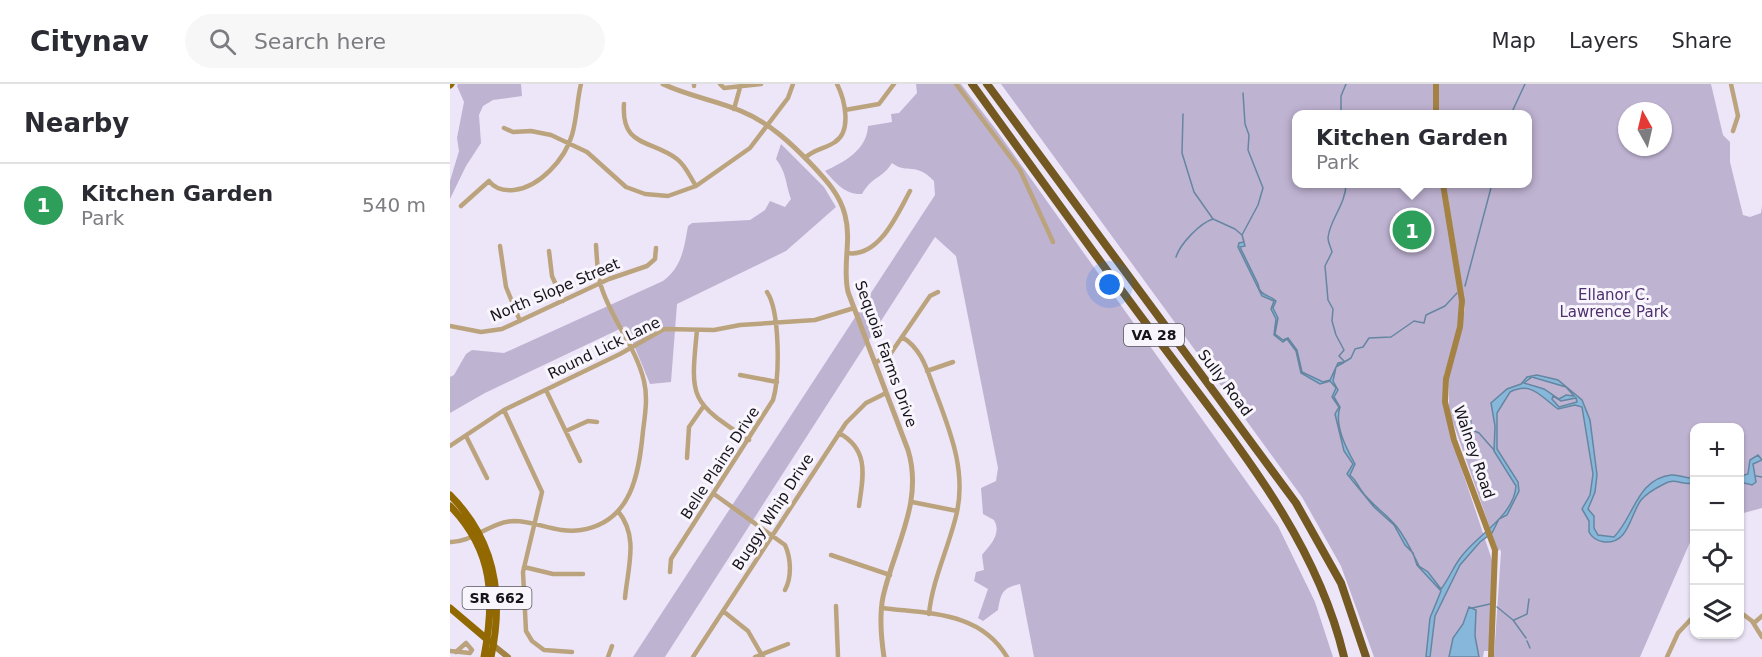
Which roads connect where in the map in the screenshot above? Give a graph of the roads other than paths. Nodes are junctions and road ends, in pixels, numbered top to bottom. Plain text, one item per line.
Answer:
1 (581, 84) edge
2 (663, 84) edge
3 (720, 84) edge
4 (761, 84) edge
5 (793, 84) edge
6 (837, 84) edge
7 (894, 84) edge
8 (956, 84) edge
9 (972, 84) edge
10 (987, 84) edge
11 (1436, 84) edge
12 (1731, 84) edge
13 (672, 86) edge
14 (741, 86) edge
15 (624, 104) dead end
16 (734, 109) junction
17 (844, 110) junction
18 (1436, 110) edge
19 (768, 126) junction
20 (504, 128) dead end
21 (1732, 131) dead end
22 (569, 143) junction
23 (805, 158) junction
24 (696, 186) junction
25 (1444, 188) edge
26 (910, 191) dead end
27 (461, 206) dead end
28 (1053, 242) dead end
29 (596, 245) dead end
30 (500, 246) dead end
31 (656, 248) dead end
32 (549, 251) dead end
33 (846, 253) junction
34 (600, 283) junction
35 (767, 292) dead end
36 (938, 292) dead end
37 (563, 301) junction
38 (854, 308) junction
39 (520, 321) junction
40 (775, 323) junction
41 (450, 326) edge
42 (697, 330) junction
43 (902, 337) junction
44 (631, 349) junction
45 (953, 362) dead end
46 (875, 363) junction
47 (927, 371) junction
48 (740, 375) dead end
49 (777, 382) junction
50 (546, 390) junction
51 (886, 393) junction
52 (703, 407) junction
53 (504, 410) junction
54 (597, 422) dead end
55 (566, 431) junction
56 (839, 434) junction
57 (465, 436) junction
58 (749, 440) junction
59 (450, 446) edge
60 (687, 458) dead end
61 (580, 461) dead end
62 (487, 478) dead end
63 (450, 495) edge
64 (714, 495) junction
65 (912, 502) junction
66 (450, 506) edge
67 (859, 506) dead end
68 (618, 511) junction
69 (957, 511) junction
70 (536, 525) junction
71 (476, 534) junction
72 (773, 534) junction
73 (450, 542) edge
74 (831, 555) dead end
75 (524, 567) junction
76 (670, 572) dead end
77 (583, 574) dead end
78 (890, 575) junction
79 (785, 590) dead end
80 (625, 598) dead end
81 (836, 606) dead end
82 (450, 608) edge
83 (882, 608) junction
84 (723, 612) junction
85 (929, 614) junction
86 (1744, 615) edge
87 (1762, 616) edge
88 (1690, 621) edge
89 (1754, 623) junction
90 (1762, 637) edge
91 (490, 642) junction
92 (788, 644) dead end
93 (612, 646) dead end
94 (450, 651) edge
95 (456, 652) dead end
96 (572, 652) dead end
97 (763, 656) edge
98 (484, 657) edge
99 (491, 657) edge
100 (508, 657) edge
101 (608, 657) edge
102 (693, 657) edge
103 (755, 657) edge
104 (838, 657) edge
105 (884, 657) edge
106 (1007, 657) edge
107 (1344, 657) edge
108 (1365, 657) edge
109 (1491, 657) edge
110 (1667, 657) edge

1 - 22 street
2 - 13 street, Sequoia Farms Drive
3 - 14 street
4 - 14 street
5 - 19 street
6 - 17 street
7 - 17 street
8 - 28 street
9 - 107 highway, Sully Road / VA 28
10 - 108 highway, Sully Road / VA 28
11 - 18 main road
12 - 21 street
13 - 16 street, Sequoia Farms Drive
14 - 16 street
15 - 24 street
16 - 19 street, Sequoia Farms Drive
17 - 23 street
19 - 23 street, Sequoia Farms Drive
19 - 24 street
20 - 22 street
22 - 24 street
22 - 27 street
23 - 33 street, Sequoia Farms Drive
25 - 109 main road, Walney Road
26 - 33 street
29 - 34 street
30 - 39 street
31 - 34 street, North Slope Street
32 - 37 street
33 - 38 street, Sequoia Farms Drive
34 - 37 street, North Slope Street
34 - 44 street
35 - 40 street, Belle Plains Drive
36 - 43 street
37 - 39 street, North Slope Street
38 - 40 street, Round Lick Lane
38 - 46 street, Sequoia Farms Drive
39 - 41 street, North Slope Street
40 - 42 street, Round Lick Lane
40 - 49 street, Belle Plains Drive
42 - 44 street, Round Lick Lane
42 - 52 street
43 - 46 street
43 - 47 street
44 - 50 street, Round Lick Lane
44 - 68 street
45 - 47 street
46 - 51 street, Sequoia Farms Drive
47 - 69 street
48 - 49 street
49 - 58 street, Belle Plains Drive
50 - 53 street, Round Lick Lane
50 - 55 street
51 - 56 street, Buggy Whip Drive
51 - 65 street, Sequoia Farms Drive
52 - 58 street
52 - 60 street
53 - 57 street, Round Lick Lane
53 - 70 street
54 - 55 street
55 - 61 street
56 - 67 street
56 - 72 street, Buggy Whip Drive
57 - 59 street, Round Lick Lane
57 - 62 street
58 - 64 street, Belle Plains Drive
63 - 71 main road, SR 662
64 - 72 street
64 - 76 street, Belle Plains Drive
65 - 69 street
65 - 78 street, Sequoia Farms Drive
66 - 71 main road, SR 662
68 - 70 street
68 - 80 street
69 - 85 street
70 - 71 street
70 - 75 street
71 - 73 street
71 - 91 main road, SR 662
72 - 79 street
72 - 84 street, Buggy Whip Drive
74 - 78 street
75 - 77 street
75 - 96 street
78 - 83 street, Sequoia Farms Drive
81 - 104 street
82 - 91 main road
83 - 85 street
83 - 105 street, Sequoia Farms Drive
84 - 97 street
84 - 102 street, Buggy Whip Drive
85 - 106 street
86 - 89 street
87 - 89 street
88 - 110 street
89 - 90 street
91 - 98 main road, SR 662
91 - 99 main road, SR 662
91 - 100 main road
92 - 97 street
93 - 101 street
94 - 95 street
97 - 103 street

